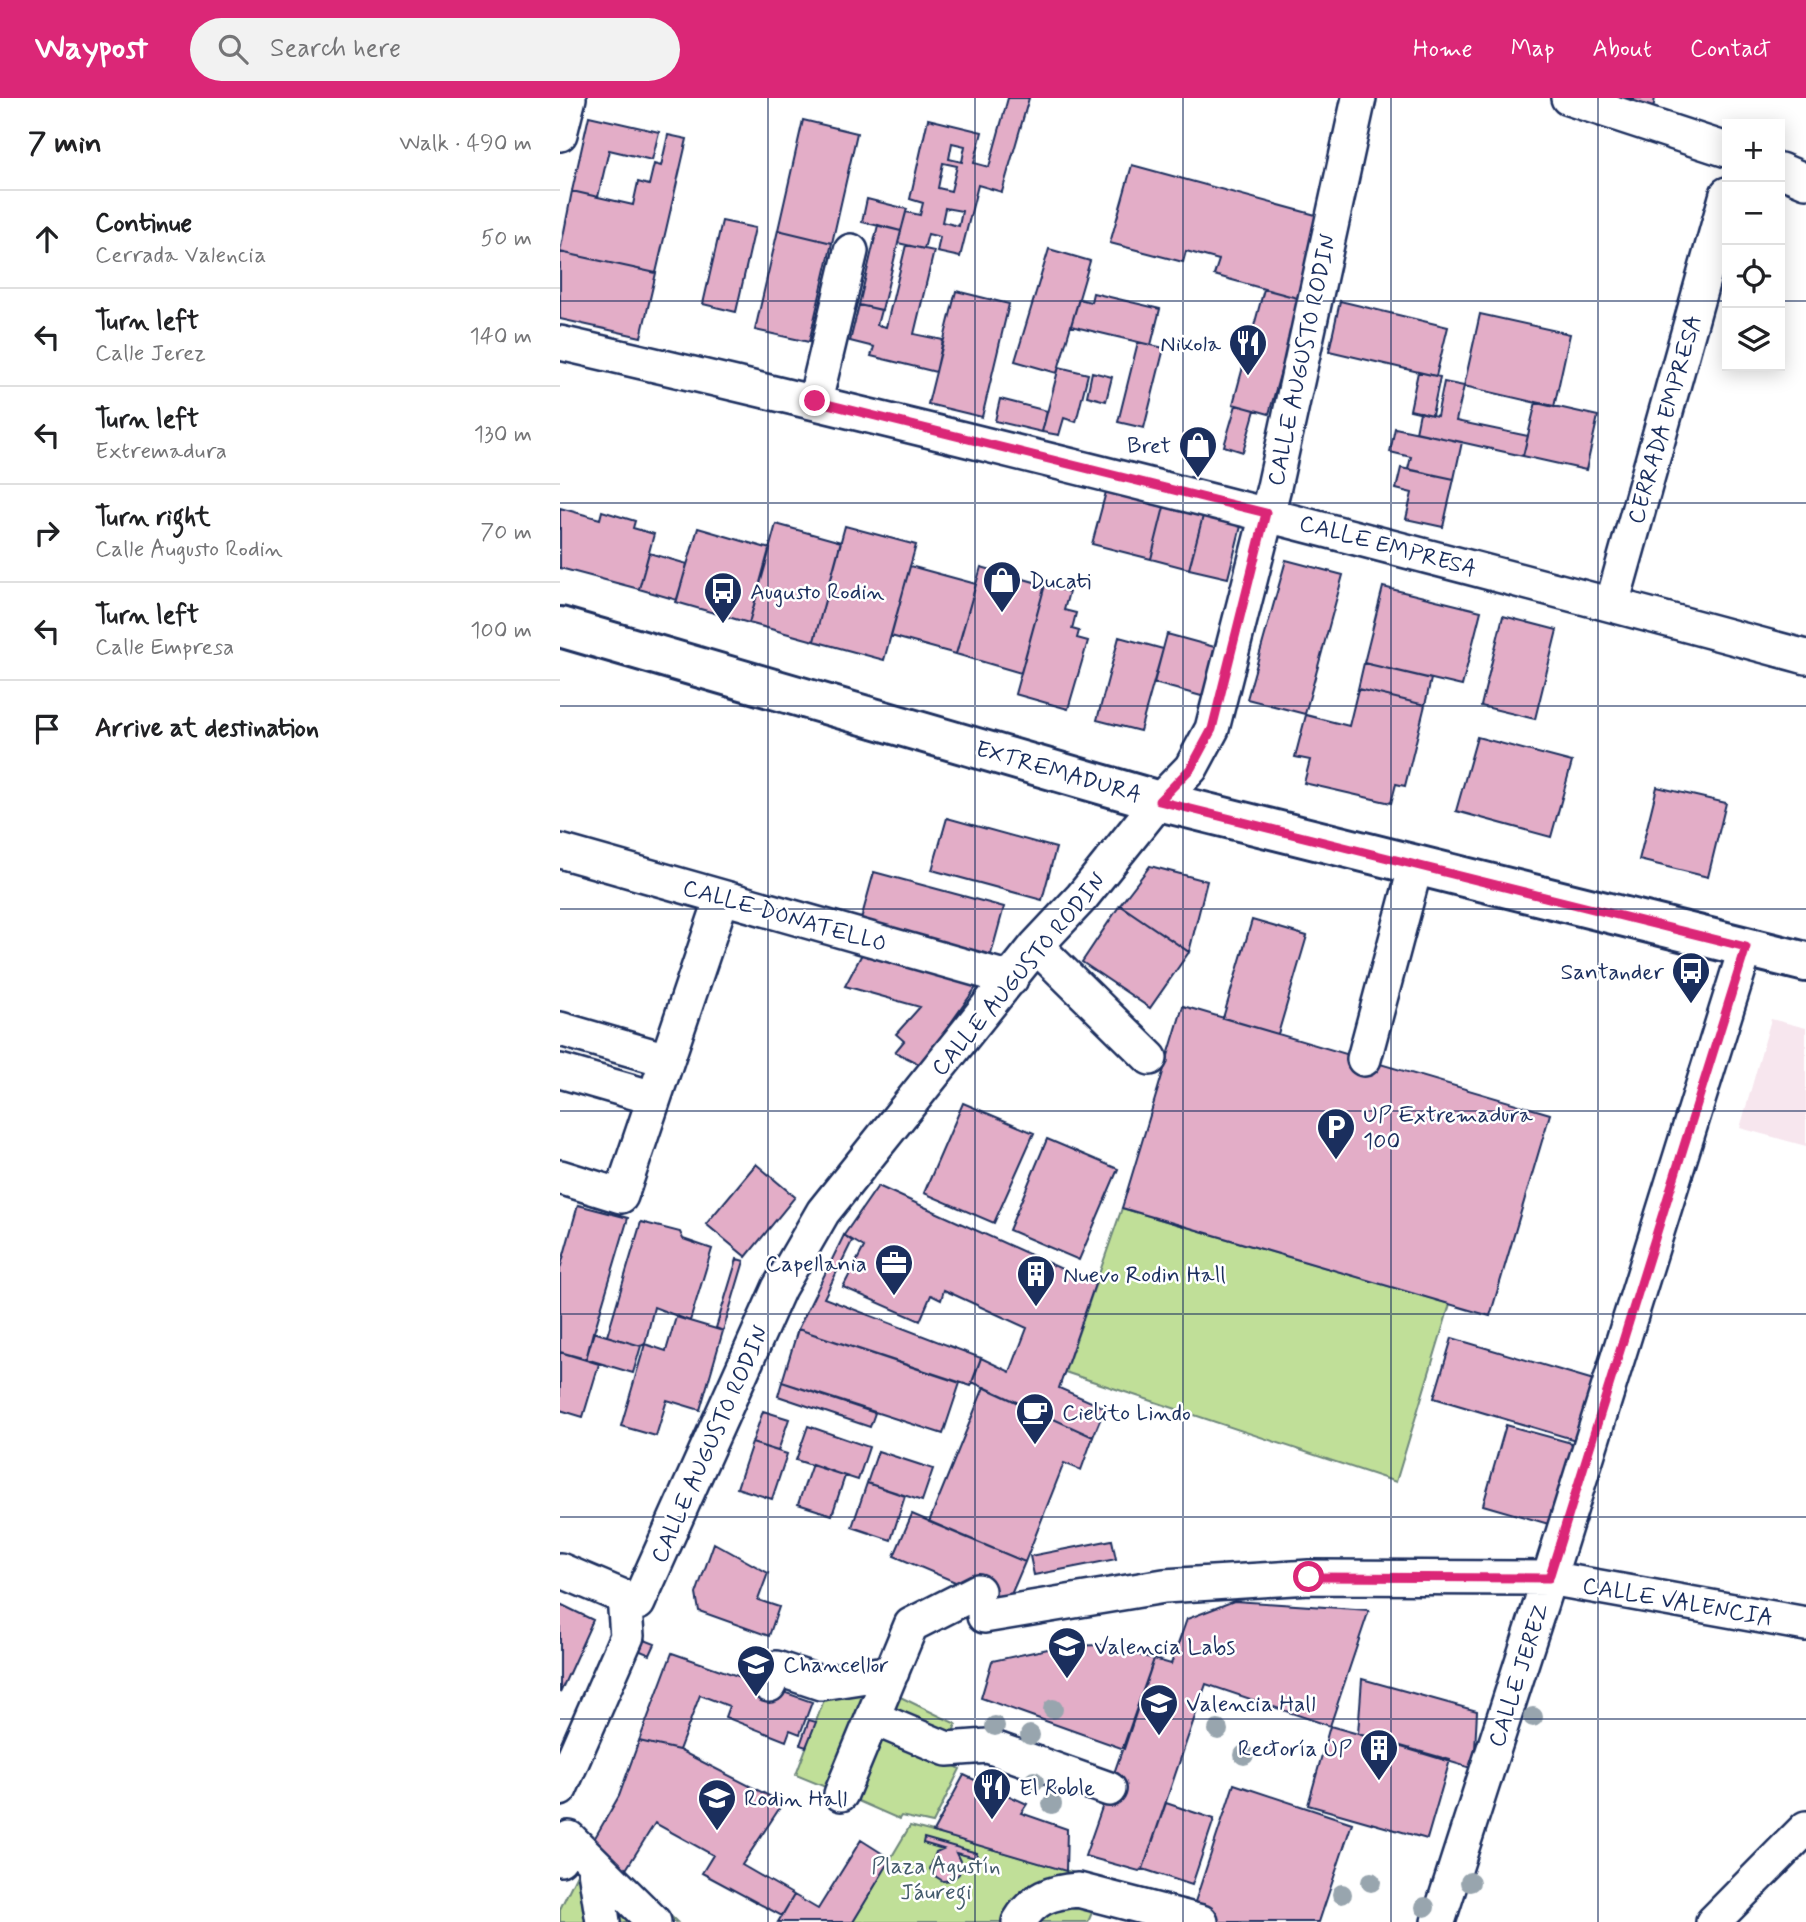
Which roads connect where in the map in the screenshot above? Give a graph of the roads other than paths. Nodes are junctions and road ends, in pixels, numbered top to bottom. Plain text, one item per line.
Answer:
1 (569, 98) edge
2 (1359, 98) edge
3 (1568, 98) edge
4 (560, 134) edge
5 (1722, 148) edge
6 (1785, 172) edge
7 (1806, 181) edge
8 (1722, 212) edge
9 (851, 251) dead end
10 (560, 343) edge
11 (815, 401) junction
12 (1266, 513) junction
13 (1612, 604) junction
14 (560, 627) edge
15 (1806, 657) edge
16 (1159, 801) junction
17 (560, 851) edge
18 (1416, 865) junction
19 (722, 898) junction
20 (1036, 946) junction
21 (1746, 947) junction
22 (1806, 962) edge
23 (1011, 979) junction
24 (560, 1029) edge
25 (1150, 1058) dead end
26 (1364, 1059) dead end
27 (667, 1060) junction
28 (560, 1071) edge
29 (654, 1098) junction
30 (560, 1177) edge
31 (560, 1570) edge
32 (1549, 1578) junction
33 (624, 1597) junction
34 (1806, 1624) edge
35 (892, 1672) junction
36 (769, 1685) dead end
37 (873, 1718) junction
38 (560, 1789) edge
39 (1109, 1789) dead end
40 (841, 1794) dead end
41 (1806, 1828) edge
42 (564, 1848) edge
43 (594, 1864) junction
44 (603, 1922) edge
45 (653, 1922) edge
46 (1019, 1922) edge
47 (1201, 1922) edge
48 (1438, 1922) edge
49 (1713, 1922) edge

1 - 4 street
2 - 12 street, CALLE AUGUSTO RODIN
3 - 5 street
6 - 7 street
8 - 13 street, CERRADA EMPRESA
9 - 11 street
10 - 11 street, CALLE EMPRESA
11 - 12 street, CALLE EMPRESA
12 - 13 street, CALLE EMPRESA
12 - 16 street, CALLE AUGUSTO RODIN
13 - 15 street, CALLE EMPRESA
14 - 16 main road, EXTREMADURA
16 - 18 main road, EXTREMADURA
16 - 20 street, CALLE AUGUSTO RODIN
17 - 19 street, CALLE DONATELLO
18 - 21 main road, EXTREMADURA
18 - 26 street
19 - 23 street, CALLE DONATELLO
19 - 27 street
20 - 23 street, CALLE AUGUSTO RODIN
20 - 25 street
21 - 22 main road, EXTREMADURA
21 - 32 street, CALLE JEREZ
23 - 33 street, CALLE AUGUSTO RODIN
24 - 27 street
27 - 29 street
28 - 29 street
29 - 30 street
31 - 33 street
32 - 34 street, CALLE VALENCIA
32 - 35 street, CALLE VALENCIA
32 - 48 street, CALLE JEREZ
33 - 38 street
35 - 36 street
35 - 37 street, CALLE VALENCIA
37 - 39 street
37 - 40 street, CALLE VALENCIA
41 - 49 street
42 - 43 street
43 - 44 street
43 - 45 street
46 - 47 street

